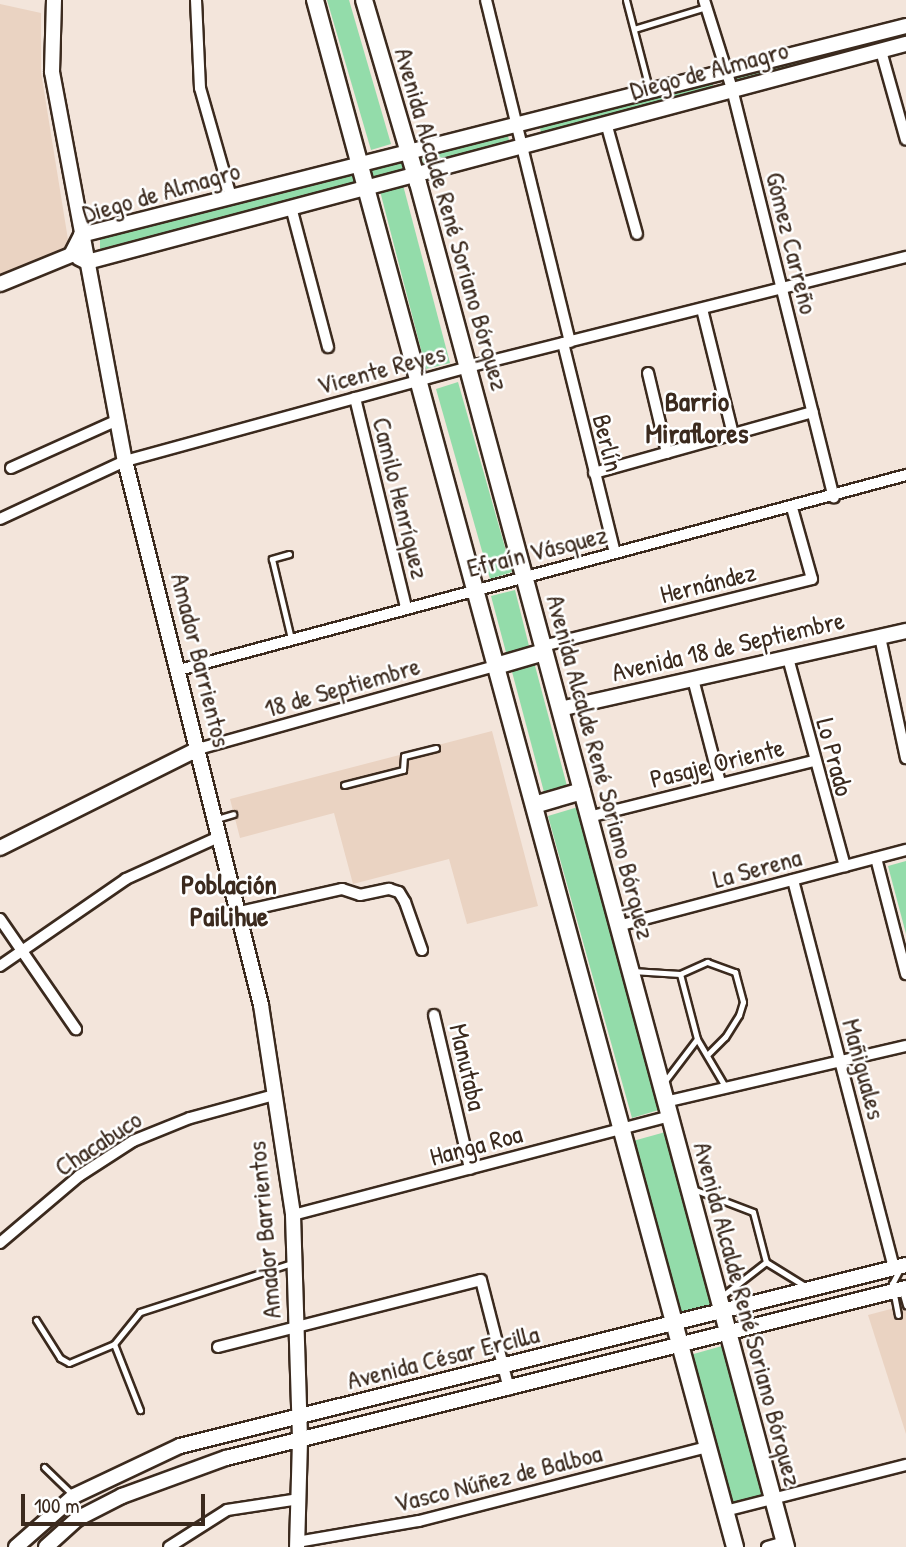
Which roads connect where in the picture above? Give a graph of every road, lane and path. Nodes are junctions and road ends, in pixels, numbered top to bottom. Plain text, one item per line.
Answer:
1 (196, 0) edge
2 (315, 0) edge
3 (364, 0) edge
4 (486, 0) edge
5 (626, 0) edge
6 (50, 1) edge
7 (705, 4) edge
8 (906, 26) edge
9 (634, 29) junction
10 (906, 44) edge
11 (881, 51) junction
12 (727, 72) junction
13 (732, 89) junction
14 (649, 92) junction
15 (606, 123) junction
16 (517, 125) junction
17 (906, 140) edge
18 (522, 145) junction
19 (409, 152) junction
20 (360, 164) junction
21 (415, 174) junction
22 (367, 187) junction
23 (231, 197) junction
24 (291, 207) junction
25 (238, 222) junction
26 (637, 234) dead end
27 (81, 235) junction
28 (71, 254) junction
29 (906, 257) edge
30 (87, 262) junction
31 (0, 284) edge
32 (782, 289) junction
33 (702, 309) junction
34 (566, 343) junction
35 (328, 347) dead end
36 (468, 367) junction
37 (648, 373) dead end
38 (419, 381) junction
39 (355, 398) junction
40 (813, 412) junction
41 (118, 419) junction
42 (733, 434) junction
43 (667, 453) junction
44 (125, 461) junction
45 (11, 468) dead end
46 (594, 473) junction
47 (906, 475) edge
48 (834, 497) junction
49 (792, 508) junction
50 (0, 519) edge
51 (615, 553) junction
52 (289, 554) dead end
53 (524, 576) junction
54 (475, 589) junction
55 (406, 607) junction
56 (906, 631) edge
57 (880, 637) junction
58 (291, 639) junction
59 (544, 649) junction
60 (788, 658) junction
61 (496, 666) junction
62 (179, 670) junction
63 (693, 679) junction
64 (560, 709) junction
65 (436, 748) dead end
66 (198, 749) junction
67 (906, 758) edge
68 (814, 761) junction
69 (720, 783) junction
70 (344, 785) dead end
71 (582, 791) junction
72 (534, 805) junction
73 (233, 814) dead end
74 (589, 817) junction
75 (217, 818) junction
76 (221, 836) junction
77 (0, 848) edge
78 (906, 850) edge
79 (876, 858) junction
80 (845, 866) junction
81 (793, 880) junction
82 (240, 912) junction
83 (0, 919) edge
84 (618, 926) junction
85 (422, 950) dead end
86 (23, 951) junction
87 (0, 966) edge
88 (631, 971) junction
89 (680, 974) junction
90 (906, 974) edge
91 (434, 1015) dead end
92 (76, 1029) dead end
93 (697, 1039) junction
94 (906, 1046) edge
95 (707, 1055) junction
96 (841, 1061) junction
97 (661, 1085) junction
98 (726, 1087) junction
99 (274, 1095) junction
100 (668, 1109) junction
101 (621, 1128) junction
102 (470, 1169) junction
103 (689, 1187) junction
104 (293, 1215) junction
105 (0, 1242) edge
106 (295, 1262) junction
107 (766, 1262) junction
108 (901, 1267) edge
109 (811, 1290) junction
110 (900, 1290) edge
111 (721, 1305) junction
112 (906, 1305) edge
113 (898, 1315) dead end
114 (36, 1320) dead end
115 (674, 1324) junction
116 (298, 1328) junction
117 (728, 1334) junction
118 (114, 1344) junction
119 (680, 1346) junction
120 (218, 1347) dead end
121 (503, 1368) junction
122 (509, 1389) junction
123 (140, 1410) dead end
124 (298, 1418) junction
125 (300, 1441) junction
126 (708, 1447) junction
127 (170, 1450) junction
128 (906, 1465) edge
129 (44, 1467) dead end
130 (180, 1473) junction
131 (74, 1496) junction
132 (299, 1499) junction
133 (773, 1501) junction
134 (725, 1511) junction
135 (77, 1519) junction
136 (297, 1544) edge
137 (785, 1544) edge
138 (16, 1547) edge
139 (46, 1547) edge
140 (169, 1547) edge
141 (735, 1547) edge
142 (767, 1547) edge

1 - 23 street
2 - 20 main road
3 - 19 main road, Avenida Alcalde René Soriano Bórquez
4 - 16 street, Berlín
5 - 9 lane
6 - 27 main road, Amador Barrientos
7 - 9 lane
7 - 12 street, Gómez Carreño
8 - 12 main road, Diego de Almagro
9 - 14 lane
10 - 11 main road, Diego de Almagro
11 - 13 main road, Diego de Almagro
11 - 17 street
12 - 13 street, Gómez Carreño
12 - 14 main road, Diego de Almagro
13 - 15 main road, Diego de Almagro
13 - 32 street, Gómez Carreño
14 - 16 main road, Diego de Almagro
15 - 18 main road, Diego de Almagro
15 - 26 street
16 - 18 street, Berlín
16 - 19 main road, Diego de Almagro
18 - 21 main road, Diego de Almagro
18 - 34 street, Berlín
19 - 20 main road, Diego de Almagro
19 - 21 main road, Avenida Alcalde René Soriano Bórquez
20 - 22 main road
20 - 23 main road, Diego de Almagro
21 - 22 main road, Diego de Almagro
21 - 36 main road, Avenida Alcalde René Soriano Bórquez
22 - 24 main road, Diego de Almagro
22 - 38 main road
23 - 25 main road
23 - 27 main road, Diego de Almagro
24 - 25 main road, Diego de Almagro
24 - 35 street
25 - 30 main road, Diego de Almagro
27 - 28 main road, Diego de Almagro
27 - 30 main road, Amador Barrientos
28 - 30 main road, Diego de Almagro
28 - 31 main road
29 - 32 street, Vicente Reyes
30 - 41 main road, Amador Barrientos
32 - 33 street, Vicente Reyes
32 - 40 street, Gómez Carreño
33 - 34 street, Vicente Reyes
33 - 42 street
34 - 36 street, Vicente Reyes
34 - 46 street, Berlín
36 - 38 street, Vicente Reyes
36 - 53 main road, Avenida Alcalde René Soriano Bórquez
37 - 43 street
38 - 39 street, Vicente Reyes
38 - 54 main road
39 - 44 street, Vicente Reyes
39 - 55 street, Camilo Henríquez
40 - 42 street
40 - 48 street, Gómez Carreño
41 - 44 main road, Amador Barrientos
41 - 45 street
42 - 43 street
43 - 46 street
44 - 50 street, Vicente Reyes
44 - 62 main road, Amador Barrientos
46 - 51 street, Berlín
47 - 48 street, Efraín Vásquez
48 - 49 street, Efraín Vásquez
49 - 51 street, Efraín Vásquez
49 - 59 street, Hernández
51 - 53 street, Efraín Vásquez
52 - 58 lane
53 - 54 street, Efraín Vásquez
53 - 59 main road, Avenida Alcalde René Soriano Bórquez
54 - 55 street, Efraín Vásquez
54 - 61 main road
55 - 58 street, Efraín Vásquez
56 - 57 main road, Avenida 18 de Septiembre
57 - 60 main road, Avenida 18 de Septiembre
57 - 67 street
58 - 62 street, Efraín Vásquez
59 - 61 main road
59 - 64 main road, Avenida Alcalde René Soriano Bórquez
60 - 63 main road, Avenida 18 de Septiembre
60 - 68 street, Lo Prado
61 - 66 street, 18 de Septiembre
61 - 72 main road
62 - 66 main road, Amador Barrientos
63 - 64 main road, Avenida 18 de Septiembre
63 - 69 street
64 - 71 main road, Avenida Alcalde René Soriano Bórquez
65 - 70 lane
66 - 75 main road, Amador Barrientos
66 - 77 main road
68 - 69 street, Pasaje Oriente
68 - 80 street, Lo Prado
69 - 74 street, Pasaje Oriente
71 - 72 main road
71 - 74 main road, Avenida Alcalde René Soriano Bórquez
72 - 101 main road
73 - 75 lane
74 - 84 main road, Avenida Alcalde René Soriano Bórquez
75 - 76 main road, Amador Barrientos
76 - 82 main road, Amador Barrientos
76 - 86 street
78 - 79 street, La Serena
79 - 80 street, La Serena
79 - 90 street
80 - 81 street, La Serena
81 - 84 street, La Serena
81 - 96 street, Mañiguales
82 - 85 street
82 - 99 main road, Amador Barrientos
83 - 86 street
84 - 88 main road, Avenida Alcalde René Soriano Bórquez
86 - 87 street
86 - 92 street
88 - 89 lane
88 - 97 main road, Avenida Alcalde René Soriano Bórquez
89 - 93 lane
89 - 95 lane
91 - 102 street, Manutaba
93 - 95 lane
93 - 97 lane
94 - 96 street, Hanga Roa
95 - 98 lane
96 - 98 street, Hanga Roa
96 - 108 street, Mañiguales
97 - 100 main road, Avenida Alcalde René Soriano Bórquez
98 - 100 street, Hanga Roa
99 - 104 main road, Amador Barrientos
99 - 105 street, Chacabuco
100 - 101 street, Hanga Roa
100 - 103 main road, Avenida Alcalde René Soriano Bórquez
101 - 102 street, Hanga Roa
101 - 115 main road
102 - 104 street, Hanga Roa
103 - 107 lane
103 - 111 main road, Avenida Alcalde René Soriano Bórquez
104 - 106 main road, Amador Barrientos
106 - 116 main road, Amador Barrientos
106 - 118 lane
107 - 109 lane
107 - 111 lane
108 - 109 main road, Avenida César Ercilla
108 - 110 lane
109 - 111 main road, Avenida César Ercilla
110 - 112 lane
110 - 113 lane
110 - 117 main road, Avenida César Ercilla
111 - 115 main road, Avenida César Ercilla
111 - 117 main road, Avenida Alcalde René Soriano Bórquez
114 - 118 lane
115 - 119 main road
115 - 121 main road, Avenida César Ercilla
116 - 120 street
116 - 121 street
116 - 124 main road, Amador Barrientos
117 - 119 main road, Avenida César Ercilla
117 - 133 main road, Avenida Alcalde René Soriano Bórquez
118 - 123 lane
119 - 122 main road, Avenida César Ercilla
119 - 126 main road
121 - 122 street
121 - 124 main road, Avenida César Ercilla
122 - 125 main road, Avenida César Ercilla
124 - 125 main road, Amador Barrientos
124 - 127 main road, Avenida César Ercilla
125 - 130 main road, Avenida César Ercilla
125 - 132 main road, Amador Barrientos
126 - 134 main road
126 - 136 street, Vasco Núñez de Balboa
127 - 130 main road
127 - 131 main road, Avenida César Ercilla
128 - 133 street
129 - 131 lane
130 - 135 main road, Avenida César Ercilla
131 - 135 main road
131 - 138 main road, Avenida César Ercilla
132 - 136 main road, Amador Barrientos
132 - 140 street
133 - 134 street
133 - 137 main road, Avenida Alcalde René Soriano Bórquez
134 - 141 main road
135 - 139 main road, Avenida César Ercilla
137 - 142 street

